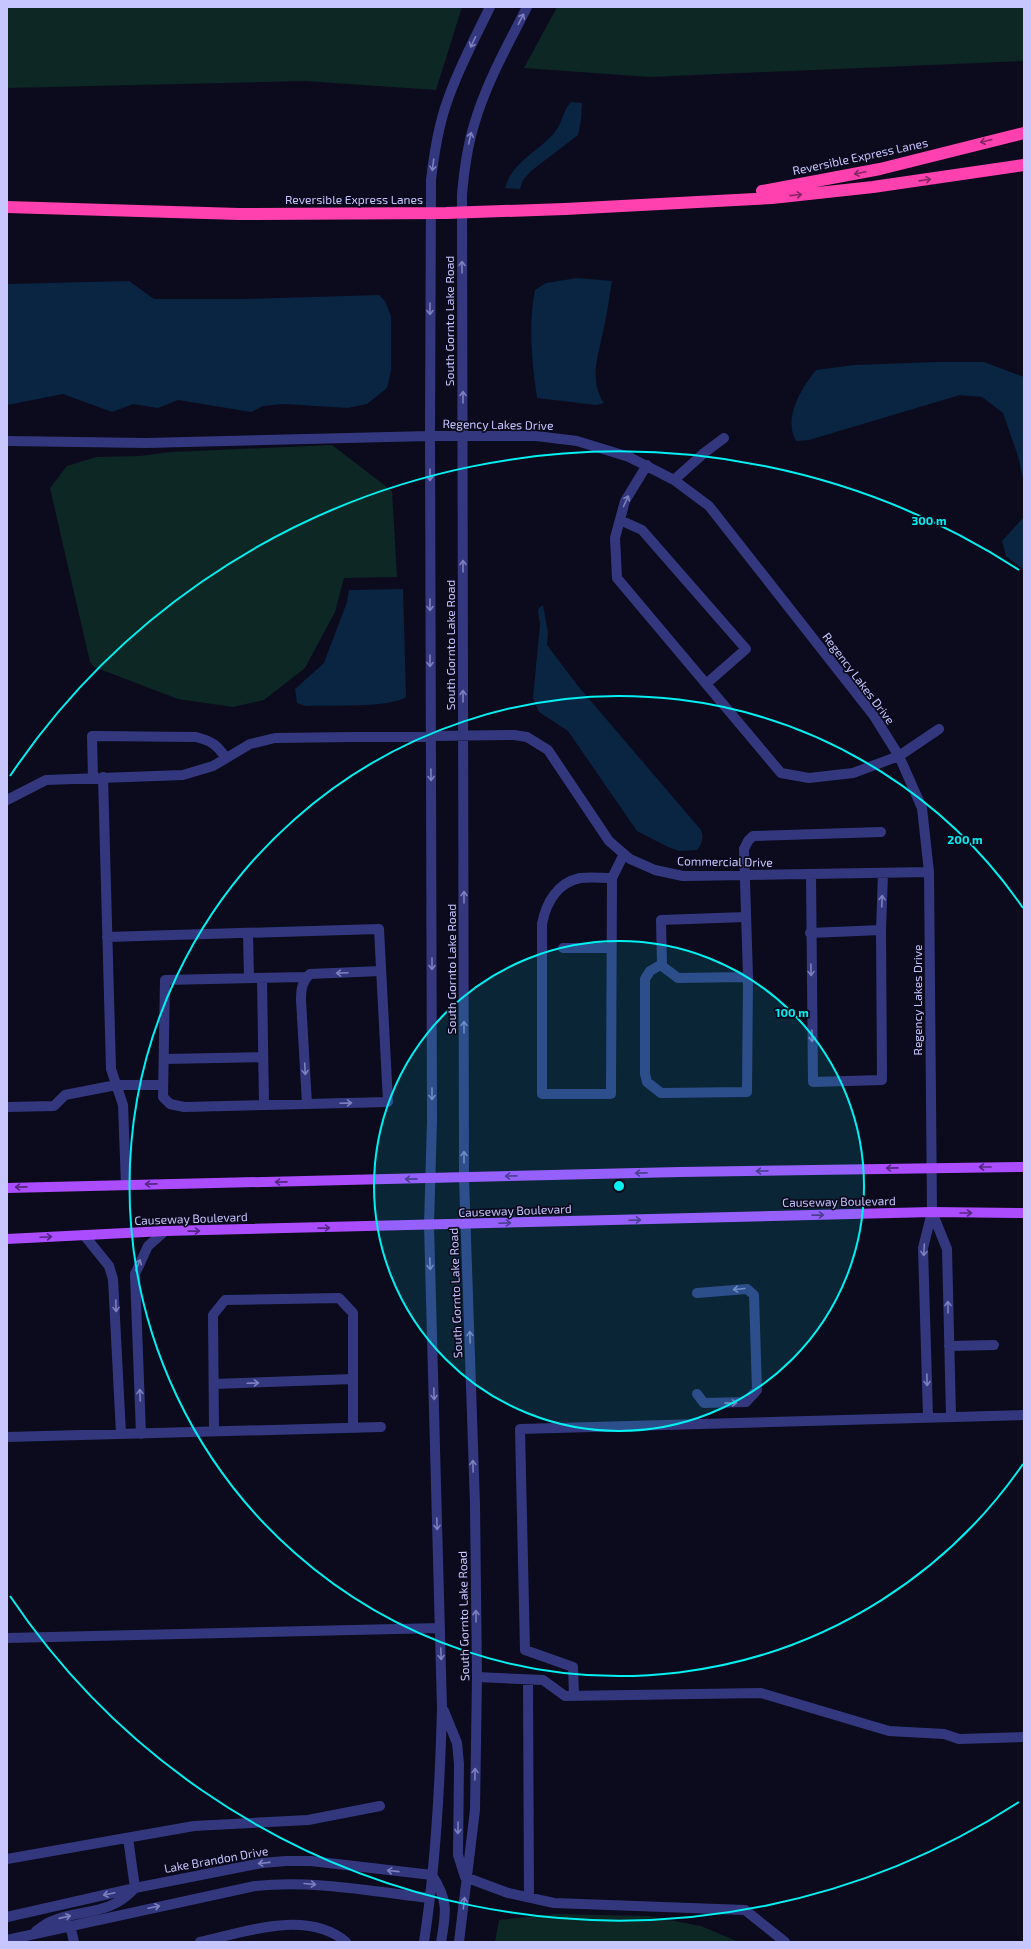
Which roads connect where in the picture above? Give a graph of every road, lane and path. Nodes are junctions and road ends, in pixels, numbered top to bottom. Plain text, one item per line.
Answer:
1 (490, 7) edge
2 (527, 7) edge
3 (1024, 133) edge
4 (1024, 165) edge
5 (701, 202) junction
6 (7, 208) edge
7 (430, 436) junction
8 (463, 436) junction
9 (724, 438) dead end
10 (7, 441) edge
11 (647, 465) junction
12 (674, 480) junction
13 (620, 520) junction
14 (706, 684) junction
15 (939, 729) dead end
16 (463, 735) junction
17 (431, 736) junction
18 (899, 756) junction
19 (226, 758) junction
20 (98, 778) junction
21 (7, 800) edge
22 (881, 832) dead end
23 (624, 854) junction
24 (929, 872) junction
25 (883, 873) junction
26 (811, 874) junction
27 (745, 875) junction
28 (612, 878) junction
29 (746, 917) junction
30 (881, 930) junction
31 (248, 933) junction
32 (810, 933) junction
33 (107, 937) junction
34 (563, 948) dead end
35 (611, 948) junction
36 (662, 964) junction
37 (381, 971) junction
38 (306, 977) junction
39 (748, 977) junction
40 (249, 978) junction
41 (262, 978) junction
42 (263, 1057) junction
43 (164, 1059) junction
44 (116, 1085) junction
45 (163, 1085) junction
46 (307, 1104) junction
47 (264, 1105) junction
48 (7, 1107) edge
49 (1024, 1167) edge
50 (931, 1168) junction
51 (430, 1178) junction
52 (464, 1178) junction
53 (126, 1185) junction
54 (7, 1188) edge
55 (932, 1212) junction
56 (1024, 1213) edge
57 (466, 1224) junction
58 (429, 1225) junction
59 (165, 1231) junction
60 (84, 1235) junction
61 (7, 1239) edge
62 (697, 1293) dead end
63 (994, 1345) dead end
64 (949, 1346) junction
65 (353, 1379) junction
66 (214, 1384) junction
67 (697, 1394) dead end
68 (1024, 1415) edge
69 (951, 1416) junction
70 (928, 1417) junction
71 (381, 1426) dead end
72 (353, 1427) junction
73 (214, 1431) junction
74 (121, 1434) junction
75 (141, 1434) junction
76 (7, 1437) edge
77 (440, 1628) junction
78 (7, 1638) edge
79 (477, 1677) junction
80 (528, 1680) junction
81 (574, 1696) junction
82 (442, 1708) junction
83 (1024, 1737) edge
84 (380, 1806) dead end
85 (128, 1838) junction
86 (7, 1859) edge
87 (432, 1875) junction
88 (468, 1878) junction
89 (135, 1888) junction
90 (530, 1897) junction
91 (430, 1898) junction
92 (7, 1917) edge
93 (70, 1925) junction
94 (31, 1935) junction
95 (7, 1940) edge
96 (217, 1940) edge
97 (74, 1942) edge
98 (200, 1942) edge
99 (346, 1942) edge
100 (424, 1942) edge
101 (441, 1942) edge
102 (459, 1942) edge
103 (785, 1942) edge

1 -> 7 street, South Gornto Lake Road
8 -> 2 street, South Gornto Lake Road
3 -> 5 highway, Reversible Express Lanes
5 -> 4 highway, Reversible Express Lanes
5 - 6 highway, Reversible Express Lanes, bridge
7 - 8 street, Regency Lakes Drive
7 - 10 street, Regency Lakes Drive
7 -> 17 street, South Gornto Lake Road
8 - 11 street, Regency Lakes Drive
16 -> 8 street, South Gornto Lake Road
9 - 12 street
11 - 12 street, Regency Lakes Drive
13 -> 11 street
12 - 18 street, Regency Lakes Drive
13 - 14 street
13 - 14 street
14 - 18 street
15 - 18 street
16 - 17 street, Commercial Drive
16 - 23 street, Commercial Drive
52 -> 16 street, South Gornto Lake Road
17 - 19 street, Commercial Drive
17 -> 51 street, South Gornto Lake Road
18 - 24 street, Regency Lakes Drive
19 - 20 street, Commercial Drive
19 - 20 street
20 - 21 street, Commercial Drive
20 - 33 street
22 - 27 street
23 - 27 street, Commercial Drive
23 - 28 street
24 - 25 street, Commercial Drive
24 - 50 street, Regency Lakes Drive
25 - 26 street, Commercial Drive
30 -> 25 street
26 - 27 street, Commercial Drive
26 - 32 street
27 - 29 street
28 - 35 street
28 - 35 street
29 - 36 street
29 - 39 street
30 - 32 street
32 -> 30 street
31 - 33 street
31 - 37 street
31 - 40 street
33 - 44 street
34 - 35 street
36 - 39 street
36 - 39 street
37 -> 38 street
46 -> 37 street
38 - 41 street
38 -> 46 street
40 - 41 street
40 - 43 street
41 - 42 street
42 - 43 street
42 - 47 street
43 - 45 street
44 - 45 street
44 - 48 street
44 - 53 street
45 - 47 street
46 - 47 street
49 -> 50 main road
50 -> 52 main road
50 - 55 street, Regency Lakes Drive
51 - 52 main road
51 -> 53 main road
51 - 58 street, South Gornto Lake Road
52 - 57 street, South Gornto Lake Road
53 -> 54 main road
55 -> 56 main road, Causeway Boulevard
57 -> 55 main road, Causeway Boulevard
64 -> 55 street
55 -> 70 street
57 - 58 main road, Causeway Boulevard
79 -> 57 street, South Gornto Lake Road
59 -> 58 main road, Causeway Boulevard
58 -> 77 street, South Gornto Lake Road
59 - 60 main road, Causeway Boulevard
75 -> 59 street
61 -> 60 main road, Causeway Boulevard
60 -> 74 street
67 -> 62 street
63 - 64 street
64 - 69 street
66 -> 65 street
65 - 66 street
65 - 72 street
66 - 73 street
68 - 69 street
69 - 70 street
70 - 81 street
71 - 72 street
72 - 73 street
73 - 75 street
74 - 75 street
74 - 76 street
77 - 78 street
77 -> 82 street, South Gornto Lake Road
79 - 80 street
88 -> 79 street, South Gornto Lake Road
80 - 81 street
80 - 90 street
81 - 83 street
82 - 87 street, South Gornto Lake Road
82 -> 88 street
84 - 85 street
85 - 86 street
85 - 89 street
87 -> 89 street, Lake Brandon Drive
87 - 91 street, South Gornto Lake Road
87 - 101 street
88 - 90 street
102 -> 88 street, South Gornto Lake Road
89 -> 92 street, Lake Brandon Drive
94 -> 89 street
90 - 103 street
93 -> 91 street
91 - 100 street, South Gornto Lake Road
93 - 94 street
93 - 97 street
94 - 95 street
96 - 98 street
96 - 99 street

